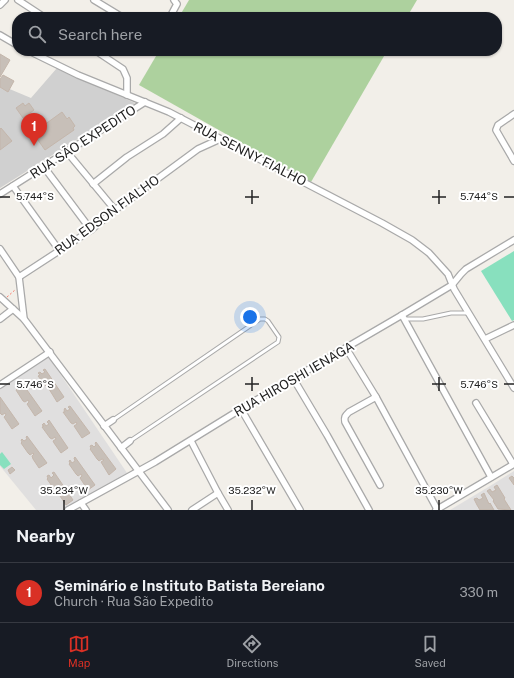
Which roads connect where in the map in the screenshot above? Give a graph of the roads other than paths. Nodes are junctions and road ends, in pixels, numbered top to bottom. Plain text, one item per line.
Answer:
1 (5, 0) edge
2 (18, 0) edge
3 (94, 0) edge
4 (174, 0) edge
5 (0, 5) edge
6 (36, 12) edge
7 (114, 12) edge
8 (173, 12) edge
9 (0, 35) edge
10 (12, 42) edge
11 (39, 56) edge
12 (104, 56) edge
13 (127, 95) junction
14 (145, 102) junction
15 (514, 114) edge
16 (180, 118) junction
17 (220, 138) junction
18 (67, 152) junction
19 (514, 161) edge
20 (44, 167) junction
21 (93, 184) junction
22 (13, 186) junction
23 (0, 194) edge
24 (116, 210) junction
25 (91, 230) junction
26 (514, 240) edge
27 (0, 249) edge
28 (59, 250) junction
29 (19, 277) junction
30 (452, 285) junction
31 (2, 298) edge
32 (14, 309) junction
33 (468, 313) junction
34 (403, 317) junction
35 (0, 319) edge
36 (24, 319) junction
37 (514, 325) edge
38 (484, 339) junction
39 (346, 348) junction
40 (50, 352) junction
41 (514, 373) edge
42 (507, 377) junction
43 (293, 378) junction
44 (0, 385) edge
45 (514, 388) edge
46 (376, 397) junction
47 (476, 403) dead end
48 (241, 409) junction
49 (113, 420) joint
50 (104, 426) junction
51 (130, 441) joint
52 (191, 441) junction
53 (121, 448) junction
54 (513, 464) edge
55 (138, 471) junction
56 (490, 477) junction
57 (380, 485) dead end
58 (218, 493) junction
59 (81, 503) junction
60 (68, 510) edge
61 (86, 510) edge
62 (168, 510) edge
63 (192, 510) edge
64 (228, 510) edge
65 (300, 510) edge
66 (369, 510) edge
67 (436, 510) edge

1 - 5 street
2 - 6 street
3 - 7 street
4 - 8 street
9 - 10 street
11 - 13 street, RUA SENNY FIALHO
12 - 13 street
13 - 14 street, RUA SENNY FIALHO
14 - 16 street, RUA SENNY FIALHO
14 - 18 street, RUA SÃO EXPEDITO
15 - 19 street
16 - 17 street, RUA SENNY FIALHO
16 - 21 street
17 - 24 street, RUA EDSON FIALHO
17 - 30 street, RUA SENNY FIALHO
18 - 20 street, RUA SÃO EXPEDITO
18 - 21 street
20 - 22 street, RUA SÃO EXPEDITO
20 - 25 street
21 - 24 street
22 - 23 street, RUA SÃO EXPEDITO
22 - 28 street
24 - 25 street, RUA EDSON FIALHO
25 - 28 street, RUA EDSON FIALHO
26 - 30 street, RUA HIROSHI IENAGA
27 - 29 street
28 - 29 street, RUA EDSON FIALHO
29 - 36 street
30 - 33 street, RUA SENNY FIALHO
30 - 34 street, RUA HIROSHI IENAGA
31 - 32 street
32 - 35 street
32 - 36 street
33 - 34 lane
33 - 38 street, RUA SENNY FIALHO
34 - 39 street, RUA HIROSHI IENAGA
34 - 56 street
36 - 40 street
37 - 38 street
38 - 42 street, RUA SENNY FIALHO
39 - 43 street, RUA HIROSHI IENAGA
39 - 46 street
40 - 44 street
40 - 50 street
41 - 42 street
42 - 45 street, RUA SENNY FIALHO
43 - 48 street, RUA HIROSHI IENAGA
43 - 66 street
46 - 57 street
46 - 67 street
47 - 54 street
48 - 52 street, RUA HIROSHI IENAGA
48 - 65 street
49 - 50 street
49 - 51 lane
50 - 53 street
51 - 53 street
52 - 55 street, RUA HIROSHI IENAGA
52 - 58 street
53 - 55 street
54 - 56 street
55 - 59 street, RUA HIROSHI IENAGA
55 - 62 street
56 - 67 street
58 - 63 street
58 - 64 street
59 - 60 street, RUA HIROSHI IENAGA
59 - 61 street

